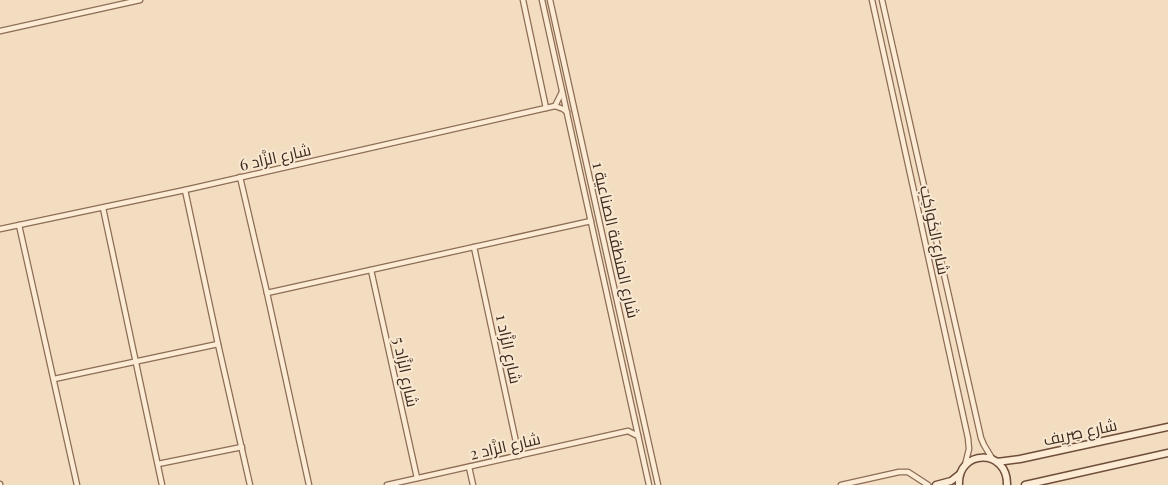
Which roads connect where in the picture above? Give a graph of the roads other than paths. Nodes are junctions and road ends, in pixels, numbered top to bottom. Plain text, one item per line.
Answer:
1 (140, 0) edge
2 (523, 0) edge
3 (542, 0) edge
4 (550, 0) edge
5 (872, 0) edge
6 (882, 0) edge
7 (0, 31) edge
8 (562, 92) junction
9 (555, 106) junction
10 (546, 108) junction
11 (567, 112) junction
12 (240, 177) junction
13 (186, 190) junction
14 (103, 208) junction
15 (591, 221) junction
16 (20, 225) junction
17 (0, 230) edge
18 (474, 248) junction
19 (371, 270) junction
20 (267, 293) junction
21 (218, 344) junction
22 (135, 362) junction
23 (54, 379) junction
24 (634, 417) junction
25 (1168, 427) edge
26 (628, 431) junction
27 (638, 436) junction
28 (242, 447) junction
29 (1168, 452) edge
30 (519, 456) junction
31 (995, 461) junction
32 (158, 464) junction
33 (965, 465) junction
34 (470, 467) junction
35 (960, 474) junction
36 (417, 478) junction
37 (77, 485) edge
38 (162, 485) edge
39 (250, 485) edge
40 (309, 485) edge
41 (387, 485) edge
42 (474, 485) edge
43 (649, 485) edge
44 (658, 485) edge
45 (841, 485) edge
46 (928, 485) edge
47 (936, 485) edge
48 (960, 485) edge
49 (1007, 485) edge
50 (1025, 485) edge

1 - 7 street
2 - 10 street
3 - 8 street, شارع المنطقة الصناعية 1
4 - 44 street, شارع المنطقة الصناعية 1
5 - 33 street, شارع الكَواكِب
6 - 31 street, شارع الكَواكِب
8 - 9 street
8 - 11 street, شارع المنطقة الصناعية 1
9 - 10 street, شارع الزَّاد 6
9 - 11 street
10 - 12 street, شارع الزَّاد 6
11 - 15 street, شارع المنطقة الصناعية 1
12 - 13 street, شارع الزَّاد 6
12 - 20 street
13 - 14 street, شارع الزَّاد 6
13 - 21 street
14 - 16 street, شارع الزَّاد 6
14 - 22 street
15 - 18 street
15 - 24 street, شارع المنطقة الصناعية 1
16 - 17 street, شارع الزَّاد 6
16 - 23 street
18 - 19 street
18 - 30 street, شارع الزَّاد 1
19 - 20 street
19 - 36 street, شارع الزَّاد 5
20 - 40 street
21 - 22 street
21 - 28 street
22 - 23 street
22 - 32 street
23 - 37 street
24 - 26 street
24 - 27 street, شارع المنطقة الصناعية 1
25 - 31 main road, شارع صِرِيف
26 - 27 street
26 - 30 street, شارع الزَّاد 2
27 - 43 street, شارع المنطقة الصناعية 1
28 - 32 street
28 - 39 street
29 - 50 main road
30 - 34 street, شارع الزَّاد 2
31 - 33 main road, شارع صِرِيف
31 - 49 main road
32 - 38 street
33 - 35 main road
34 - 36 street, شارع الزَّاد 2
34 - 42 street
35 - 47 main road
35 - 48 main road
36 - 41 street, شارع الزَّاد 2
45 - 46 street

